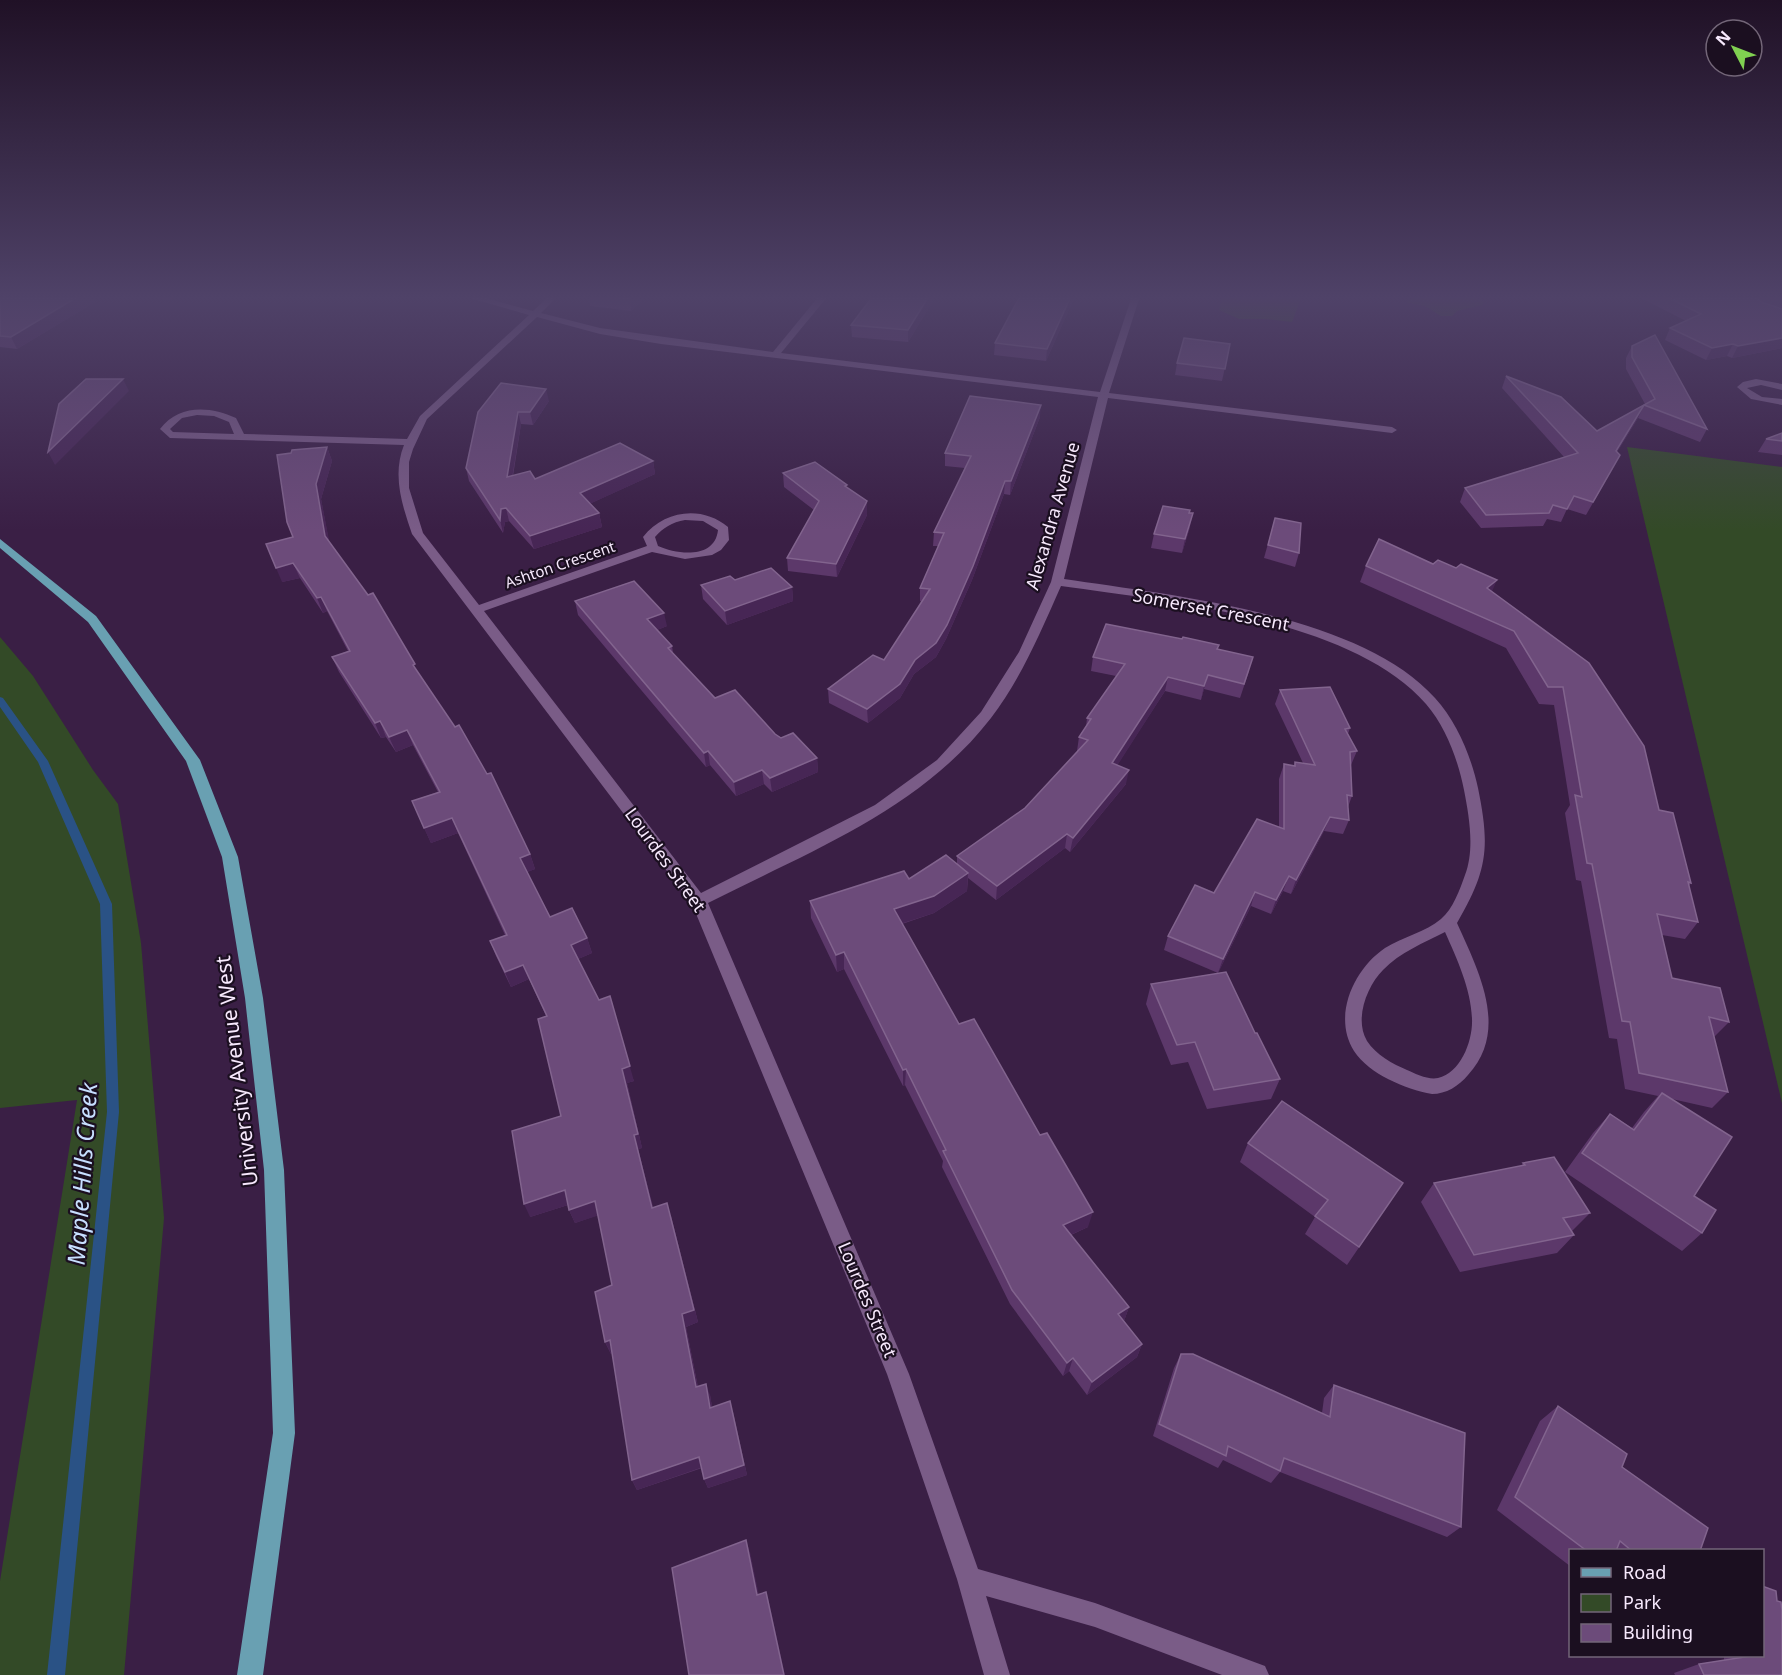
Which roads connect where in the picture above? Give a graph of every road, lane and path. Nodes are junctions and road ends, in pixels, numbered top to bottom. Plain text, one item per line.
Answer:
1 (470, 374) edge
2 (932, 374) edge
3 (1110, 374) edge
4 (1782, 387) edge
5 (1104, 394) junction
6 (1782, 402) edge
7 (1392, 430) dead end
8 (240, 436) junction
9 (409, 442) junction
10 (0, 542) edge
11 (654, 548) junction
12 (1057, 582) junction
13 (476, 610) junction
14 (699, 901) junction
15 (1449, 923) junction
16 (969, 1579) junction
17 (250, 1675) edge
18 (997, 1675) edge
19 (1256, 1675) edge

1 - 9 street, Lourdes Street
2 - 5 street
3 - 5 street, Alexandra Avenue
4 - 6 street
5 - 7 street
5 - 12 street, Alexandra Avenue
8 - 8 street
8 - 9 street
9 - 13 street, Lourdes Street
10 - 17 main road, University Avenue West
11 - 11 street
11 - 13 street, Ashton Crescent
12 - 14 street, Alexandra Avenue
12 - 15 street, Somerset Crescent
13 - 14 street, Lourdes Street
14 - 16 street, Lourdes Street
15 - 15 street
16 - 18 street, Lourdes Street
16 - 19 street

